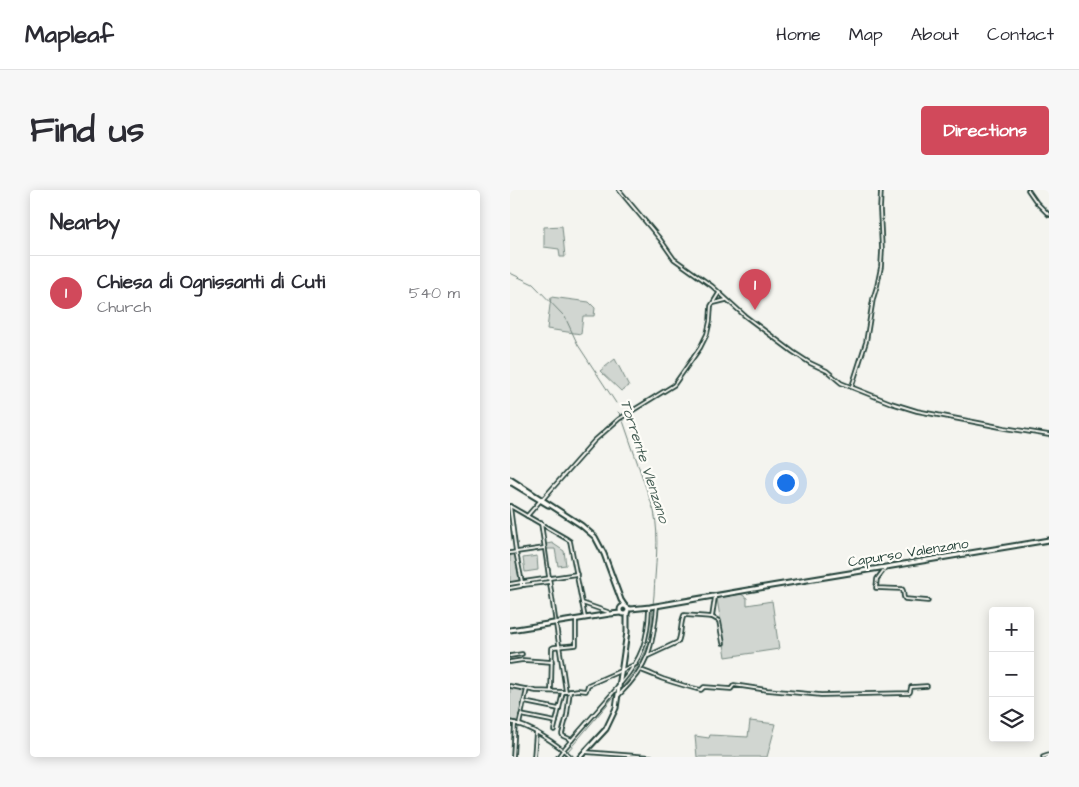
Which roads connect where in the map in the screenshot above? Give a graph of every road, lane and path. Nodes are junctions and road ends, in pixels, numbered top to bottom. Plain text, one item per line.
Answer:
1 (619, 190) edge
2 (881, 190) edge
3 (1028, 190) edge
4 (1049, 215) edge
5 (719, 292) junction
6 (728, 300) junction
7 (714, 303) junction
8 (852, 387) junction
9 (1049, 434) edge
10 (510, 481) edge
11 (541, 500) junction
12 (510, 506) edge
13 (527, 516) junction
14 (541, 523) junction
15 (1049, 540) edge
16 (544, 548) junction
17 (516, 552) junction
18 (510, 553) edge
19 (886, 567) junction
20 (577, 574) junction
21 (549, 578) junction
22 (543, 579) junction
23 (522, 582) junction
24 (543, 582) junction
25 (549, 582) junction
26 (510, 584) edge
27 (523, 586) junction
28 (510, 588) edge
29 (715, 596) junction
30 (928, 601) dead end
31 (582, 603) junction
32 (656, 606) junction
33 (649, 608) junction
34 (624, 610) junction
35 (609, 614) junction
36 (712, 617) junction
37 (585, 618) junction
38 (576, 619) junction
39 (555, 622) junction
40 (510, 630) edge
41 (723, 643) dead end
42 (559, 647) junction
43 (522, 654) dead end
44 (510, 656) edge
45 (648, 656) junction
46 (510, 662) edge
47 (552, 662) junction
48 (636, 664) junction
49 (640, 670) junction
50 (622, 671) junction
51 (510, 686) edge
52 (619, 686) junction
53 (927, 686) dead end
54 (526, 689) junction
55 (551, 691) junction
56 (570, 691) junction
57 (564, 692) junction
58 (618, 696) junction
59 (524, 702) junction
60 (559, 709) junction
61 (521, 715) junction
62 (510, 722) edge
63 (556, 722) junction
64 (515, 723) junction
65 (519, 725) junction
66 (554, 730) dead end
67 (536, 732) junction
68 (572, 740) junction
69 (510, 742) edge
70 (514, 742) junction
71 (564, 750) junction
72 (585, 752) junction
73 (1049, 755) edge
74 (513, 757) edge
75 (534, 757) edge
76 (558, 757) edge
77 (571, 757) edge
78 (580, 757) edge
79 (650, 757) edge
80 (1043, 757) edge

1 - 5 street
2 - 8 street
3 - 4 street
5 - 6 street
5 - 7 street
6 - 7 street
6 - 8 street
7 - 11 street
8 - 9 street
10 - 11 street
11 - 13 street
11 - 34 street
12 - 13 street
12 - 17 street
13 - 14 street
14 - 16 street
14 - 20 street
15 - 19 street, Capurso Valenzano
16 - 17 street
16 - 21 street
17 - 18 street
17 - 23 street
19 - 29 street, Capurso Valenzano
19 - 30 street
20 - 21 street
20 - 31 street
21 - 22 street
21 - 25 street
22 - 23 street
22 - 24 street
23 - 26 street
23 - 27 street
24 - 25 street
24 - 27 street
25 - 39 street
27 - 28 street
29 - 32 street, Capurso Valenzano
29 - 36 street
31 - 35 street
31 - 37 street
32 - 33 street, Capurso Valenzano
32 - 45 street
33 - 34 street, Capurso Valenzano
33 - 48 street
34 - 35 street, Capurso Valenzano
34 - 50 street
35 - 37 street, Capurso Valenzano
36 - 41 street
36 - 45 street
37 - 38 street, Capurso Valenzano
38 - 39 street, Capurso Valenzano
38 - 42 street
39 - 40 street, Capurso Valenzano
39 - 42 street
42 - 47 street
42 - 57 street
43 - 44 street
45 - 49 street
46 - 47 street
47 - 55 street
48 - 50 street
48 - 52 street
49 - 53 street
49 - 58 street
50 - 52 street
50 - 56 street
51 - 54 street
52 - 58 street
52 - 68 street
54 - 55 street
54 - 59 street
55 - 57 street
56 - 57 street
56 - 68 street
57 - 60 street
58 - 72 street
59 - 60 street
59 - 61 street
60 - 63 street
61 - 63 street
61 - 65 street
62 - 64 street
63 - 66 street
64 - 65 street
64 - 70 street
65 - 67 street
67 - 71 street
67 - 75 street
68 - 71 street
69 - 70 street
70 - 74 street
71 - 76 street
71 - 77 street
72 - 78 street
72 - 79 street
73 - 80 street

